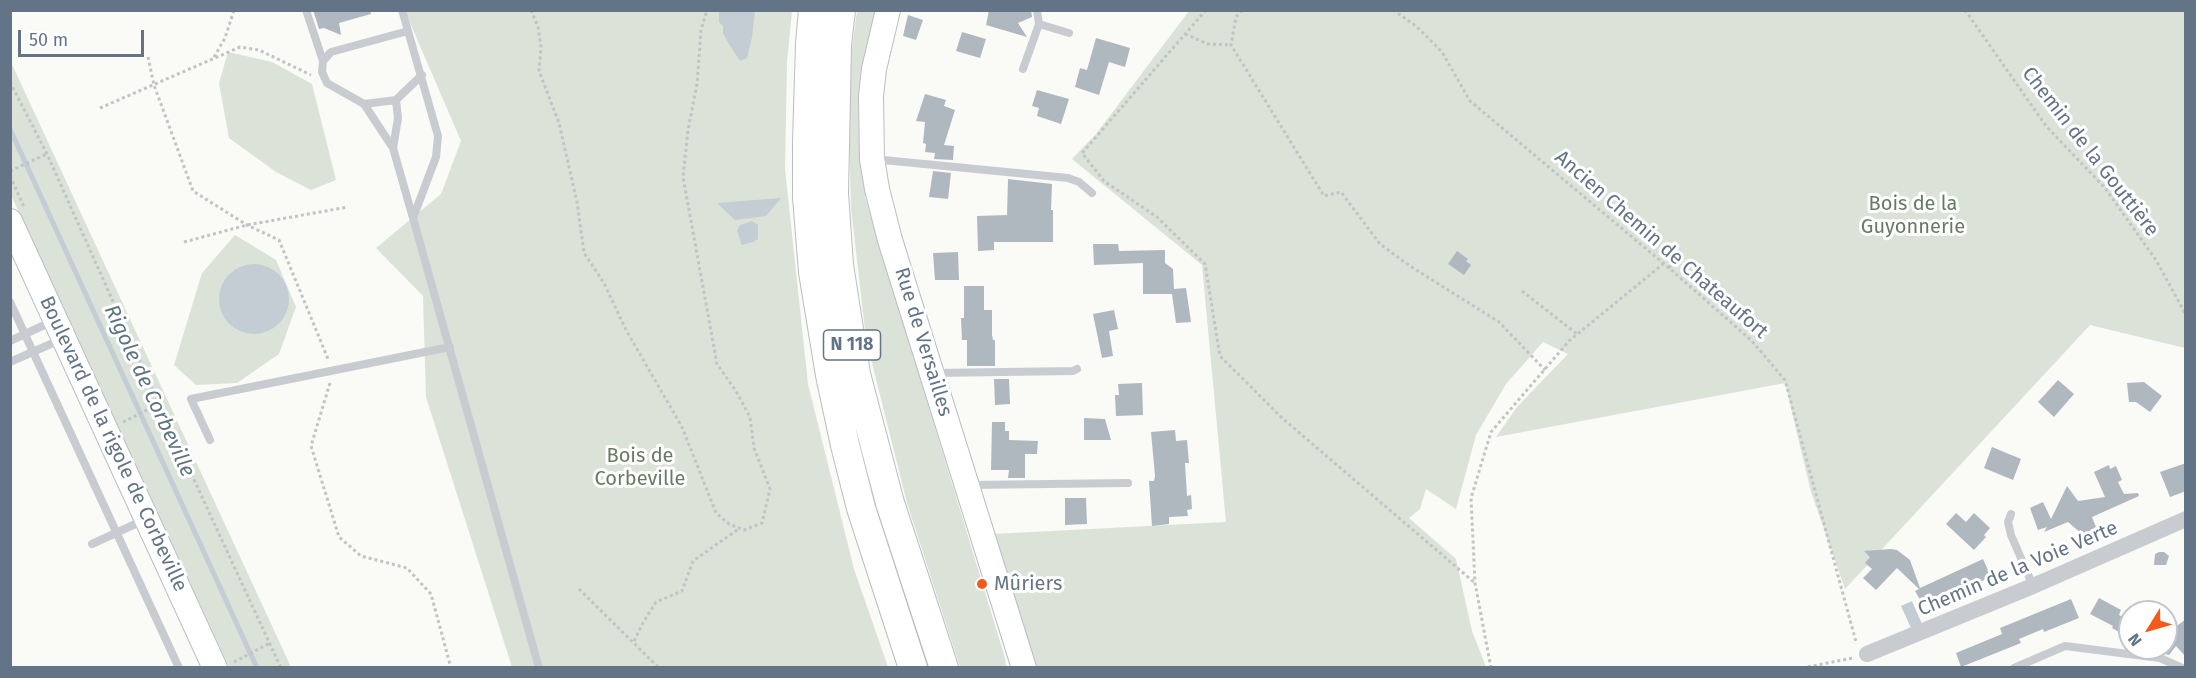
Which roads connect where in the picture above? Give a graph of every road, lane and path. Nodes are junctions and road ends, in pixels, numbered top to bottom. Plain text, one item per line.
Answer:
1 (234, 10) edge
2 (306, 10) edge
3 (402, 10) edge
4 (531, 10) edge
5 (707, 10) edge
6 (813, 10) edge
7 (841, 10) edge
8 (888, 10) edge
9 (1037, 10) edge
10 (1206, 10) edge
11 (1242, 10) edge
12 (1393, 10) edge
13 (1965, 10) edge
14 (1039, 24) junction
15 (408, 31) junction
16 (1069, 33) dead end
17 (1185, 34) junction
18 (1231, 45) junction
19 (214, 58) junction
20 (323, 61) junction
21 (1023, 69) dead end
22 (422, 75) junction
23 (10, 82) edge
24 (327, 83) junction
25 (396, 100) junction
26 (364, 104) junction
27 (100, 108) dead end
28 (393, 148) junction
29 (46, 154) junction
30 (872, 159) junction
31 (10, 171) edge
32 (1092, 194) dead end
33 (348, 207) dead end
34 (414, 218) junction
35 (10, 220) edge
36 (184, 242) dead end
37 (1682, 248) dead end
38 (1663, 264) junction
39 (1669, 268) junction
40 (1522, 291) dead end
41 (10, 302) edge
42 (2186, 315) edge
43 (60, 329) junction
44 (26, 334) junction
45 (1577, 334) junction
46 (10, 341) edge
47 (450, 347) junction
48 (34, 351) junction
49 (10, 362) edge
50 (1077, 369) dead end
51 (1545, 370) junction
52 (932, 374) junction
53 (159, 404) junction
54 (132, 417) dead end
55 (210, 440) dead end
56 (1128, 483) dead end
57 (967, 485) junction
58 (2011, 513) dead end
59 (147, 518) junction
60 (2186, 519) edge
61 (740, 528) junction
62 (117, 532) junction
63 (92, 544) dead end
64 (1475, 583) junction
65 (2033, 586) junction
66 (579, 589) dead end
67 (634, 641) junction
68 (270, 643) junction
69 (1864, 654) junction
70 (241, 658) dead end
71 (179, 668) edge
72 (215, 668) edge
73 (281, 668) edge
74 (539, 668) edge
75 (659, 668) edge
76 (913, 668) edge
77 (944, 668) edge
78 (1024, 668) edge
79 (1491, 668) edge
80 (1802, 668) edge
81 (2014, 668) edge
82 (2182, 668) edge

1 - 19 path
2 - 20 lane
3 - 15 lane
4 - 61 path
5 - 61 path
6 - 76 highway, N 118
7 - 77 highway, N 118
8 - 30 main road, Rue de Versailles
9 - 14 lane
10 - 17 path
11 - 18 path
12 - 38 path, Ancien Chemin de Chateaufort
13 - 42 path, Chemin de la Gouttière
14 - 16 lane
14 - 21 lane
15 - 20 lane
15 - 22 lane
17 - 18 path
17 - 64 path
18 - 51 path
19 - 24 path
19 - 27 path
20 - 24 lane
22 - 25 lane
22 - 34 lane
23 - 29 path
24 - 26 lane
25 - 26 lane
25 - 28 lane
26 - 28 lane
28 - 34 lane
29 - 31 path
29 - 53 path
30 - 32 lane
30 - 52 main road, Rue de Versailles
33 - 36 path
34 - 47 lane
35 - 43 main road, Boulevard de la rigole de Corbeville
37 - 39 path
38 - 39 path, Ancien Chemin de Chateaufort
38 - 45 path
39 - 69 path, Ancien Chemin de Chateaufort
40 - 45 path
41 - 44 lane
43 - 44 lane
43 - 48 lane
43 - 59 main road, Boulevard de la rigole de Corbeville
44 - 46 lane
44 - 48 lane
45 - 51 path
47 - 55 lane
47 - 74 lane
48 - 49 lane
48 - 62 lane
50 - 52 lane
51 - 64 path
52 - 57 main road, Rue de Versailles
53 - 54 path
53 - 68 path
56 - 57 lane
57 - 78 main road, Rue de Versailles
58 - 65 lane
59 - 62 lane
59 - 72 main road, Boulevard de la rigole de Corbeville
60 - 65 street, Chemin de la Voie Verte
61 - 67 path
62 - 63 lane
62 - 71 lane
64 - 79 path
65 - 69 street, Chemin de la Voie Verte
66 - 67 path
67 - 75 path
68 - 70 path
68 - 73 path
69 - 80 path
81 - 82 lane

